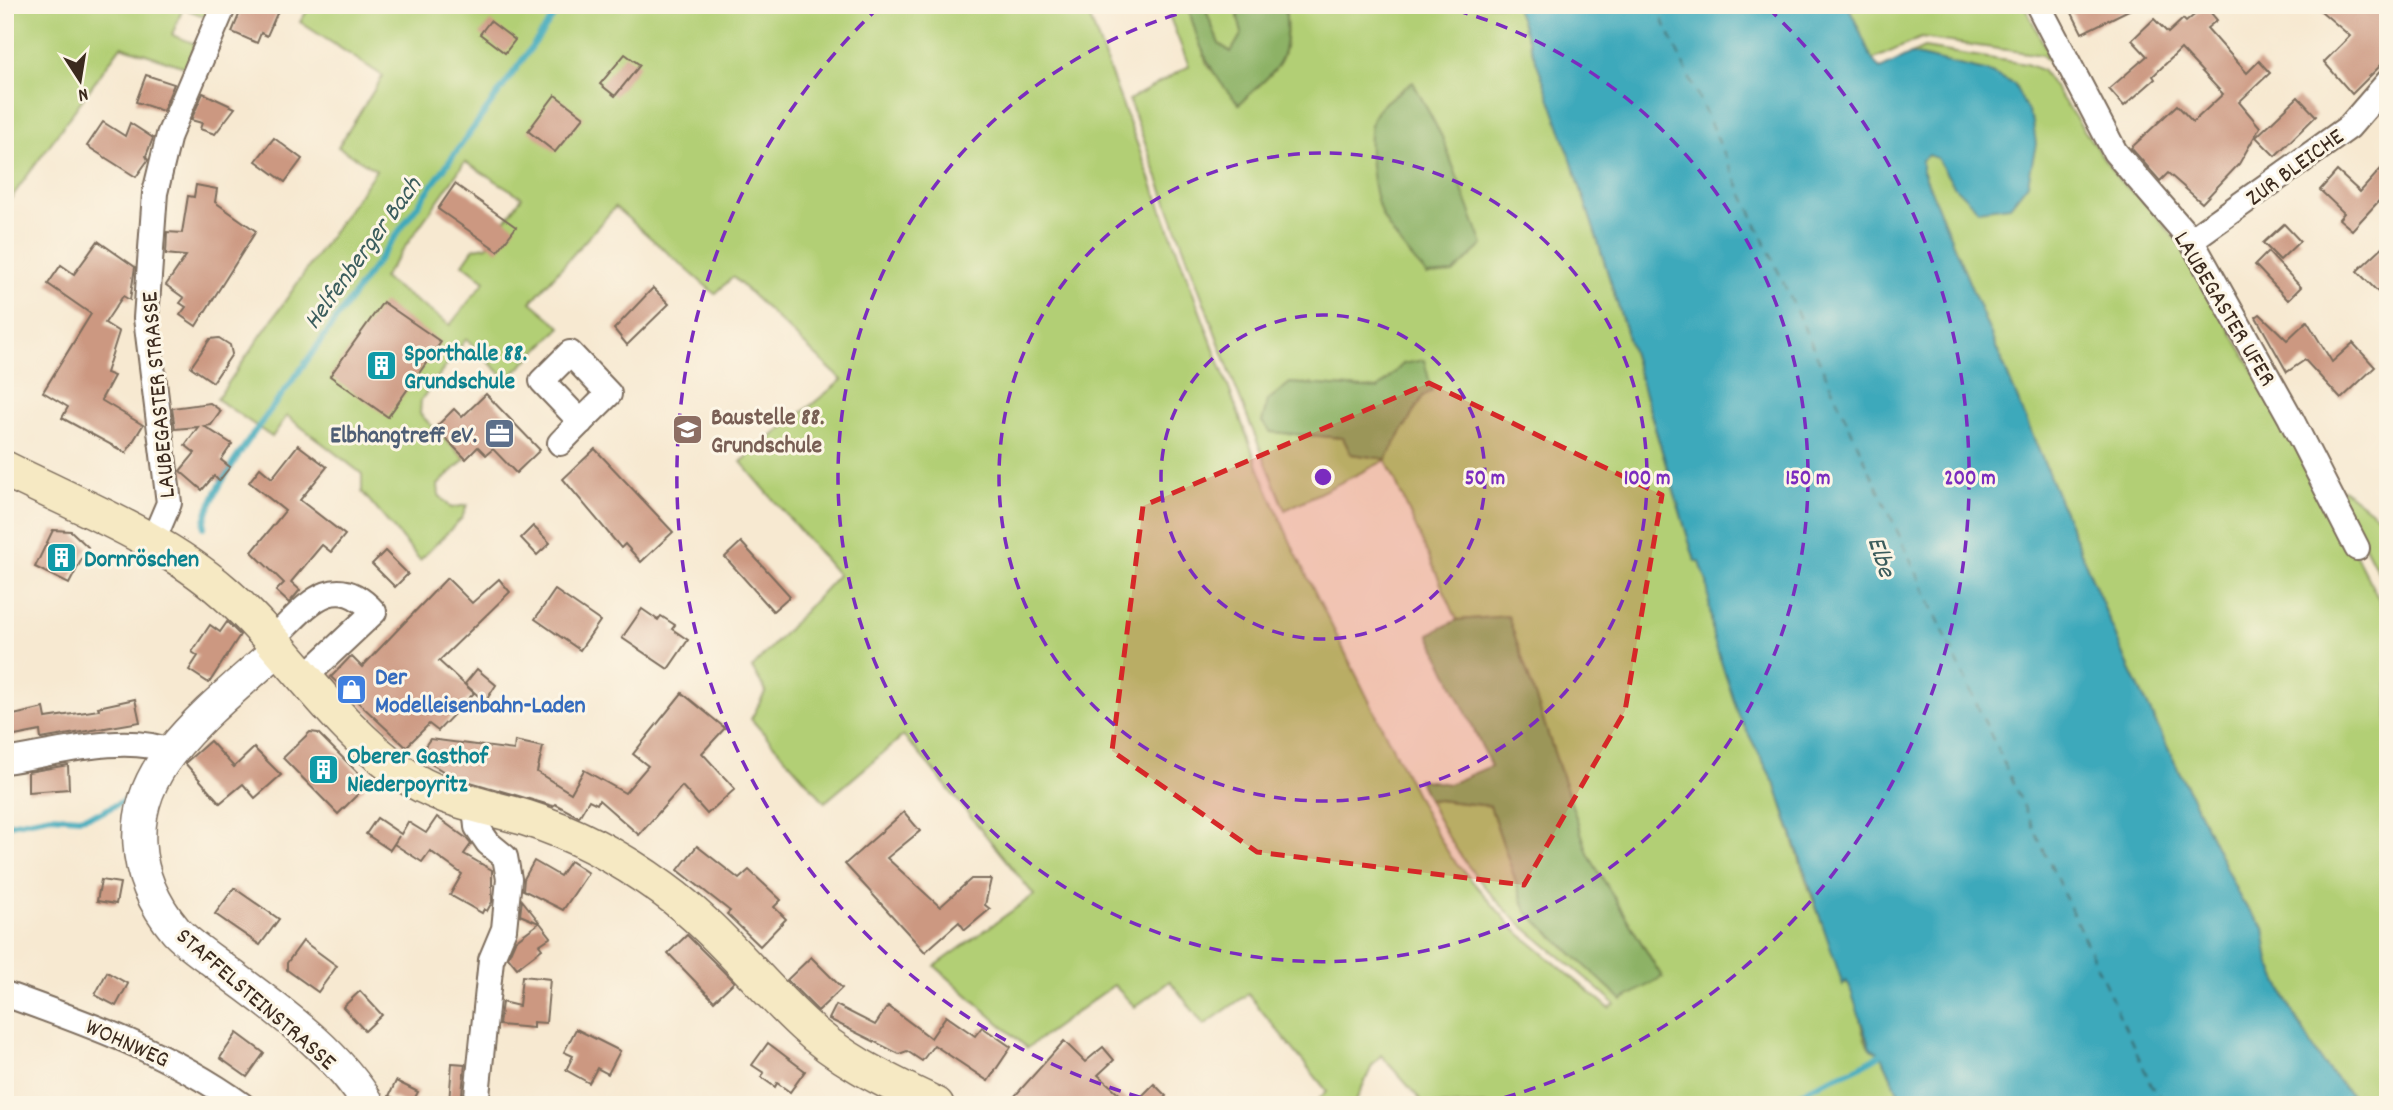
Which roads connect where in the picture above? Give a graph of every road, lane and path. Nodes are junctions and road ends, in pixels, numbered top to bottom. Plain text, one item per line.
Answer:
1 (224, 5) edge
2 (2038, 5) edge
3 (2388, 82) edge
4 (2191, 240) junction
5 (581, 422) dead end
6 (560, 443) dead end
7 (5, 469) edge
8 (152, 543) junction
9 (2357, 548) dead end
10 (274, 645) junction
11 (304, 677) junction
12 (171, 752) junction
13 (5, 761) edge
14 (475, 806) junction
15 (5, 994) edge
16 (242, 1105) edge
17 (369, 1105) edge
18 (476, 1105) edge
19 (936, 1105) edge

1 - 8 street, LAUBEGASTER STRASSE
2 - 4 street, LAUBEGASTER UFER
3 - 4 street, ZUR BLEICHE
4 - 9 street, LAUBEGASTER UFER
5 - 6 street
7 - 8 main road
8 - 10 main road
10 - 11 main road
10 - 11 street
10 - 12 street, STAFFELSTEINSTRASSE
11 - 14 main road
12 - 13 street
12 - 17 street, STAFFELSTEINSTRASSE
14 - 18 street
14 - 19 main road
15 - 16 street, WOHNWEG

